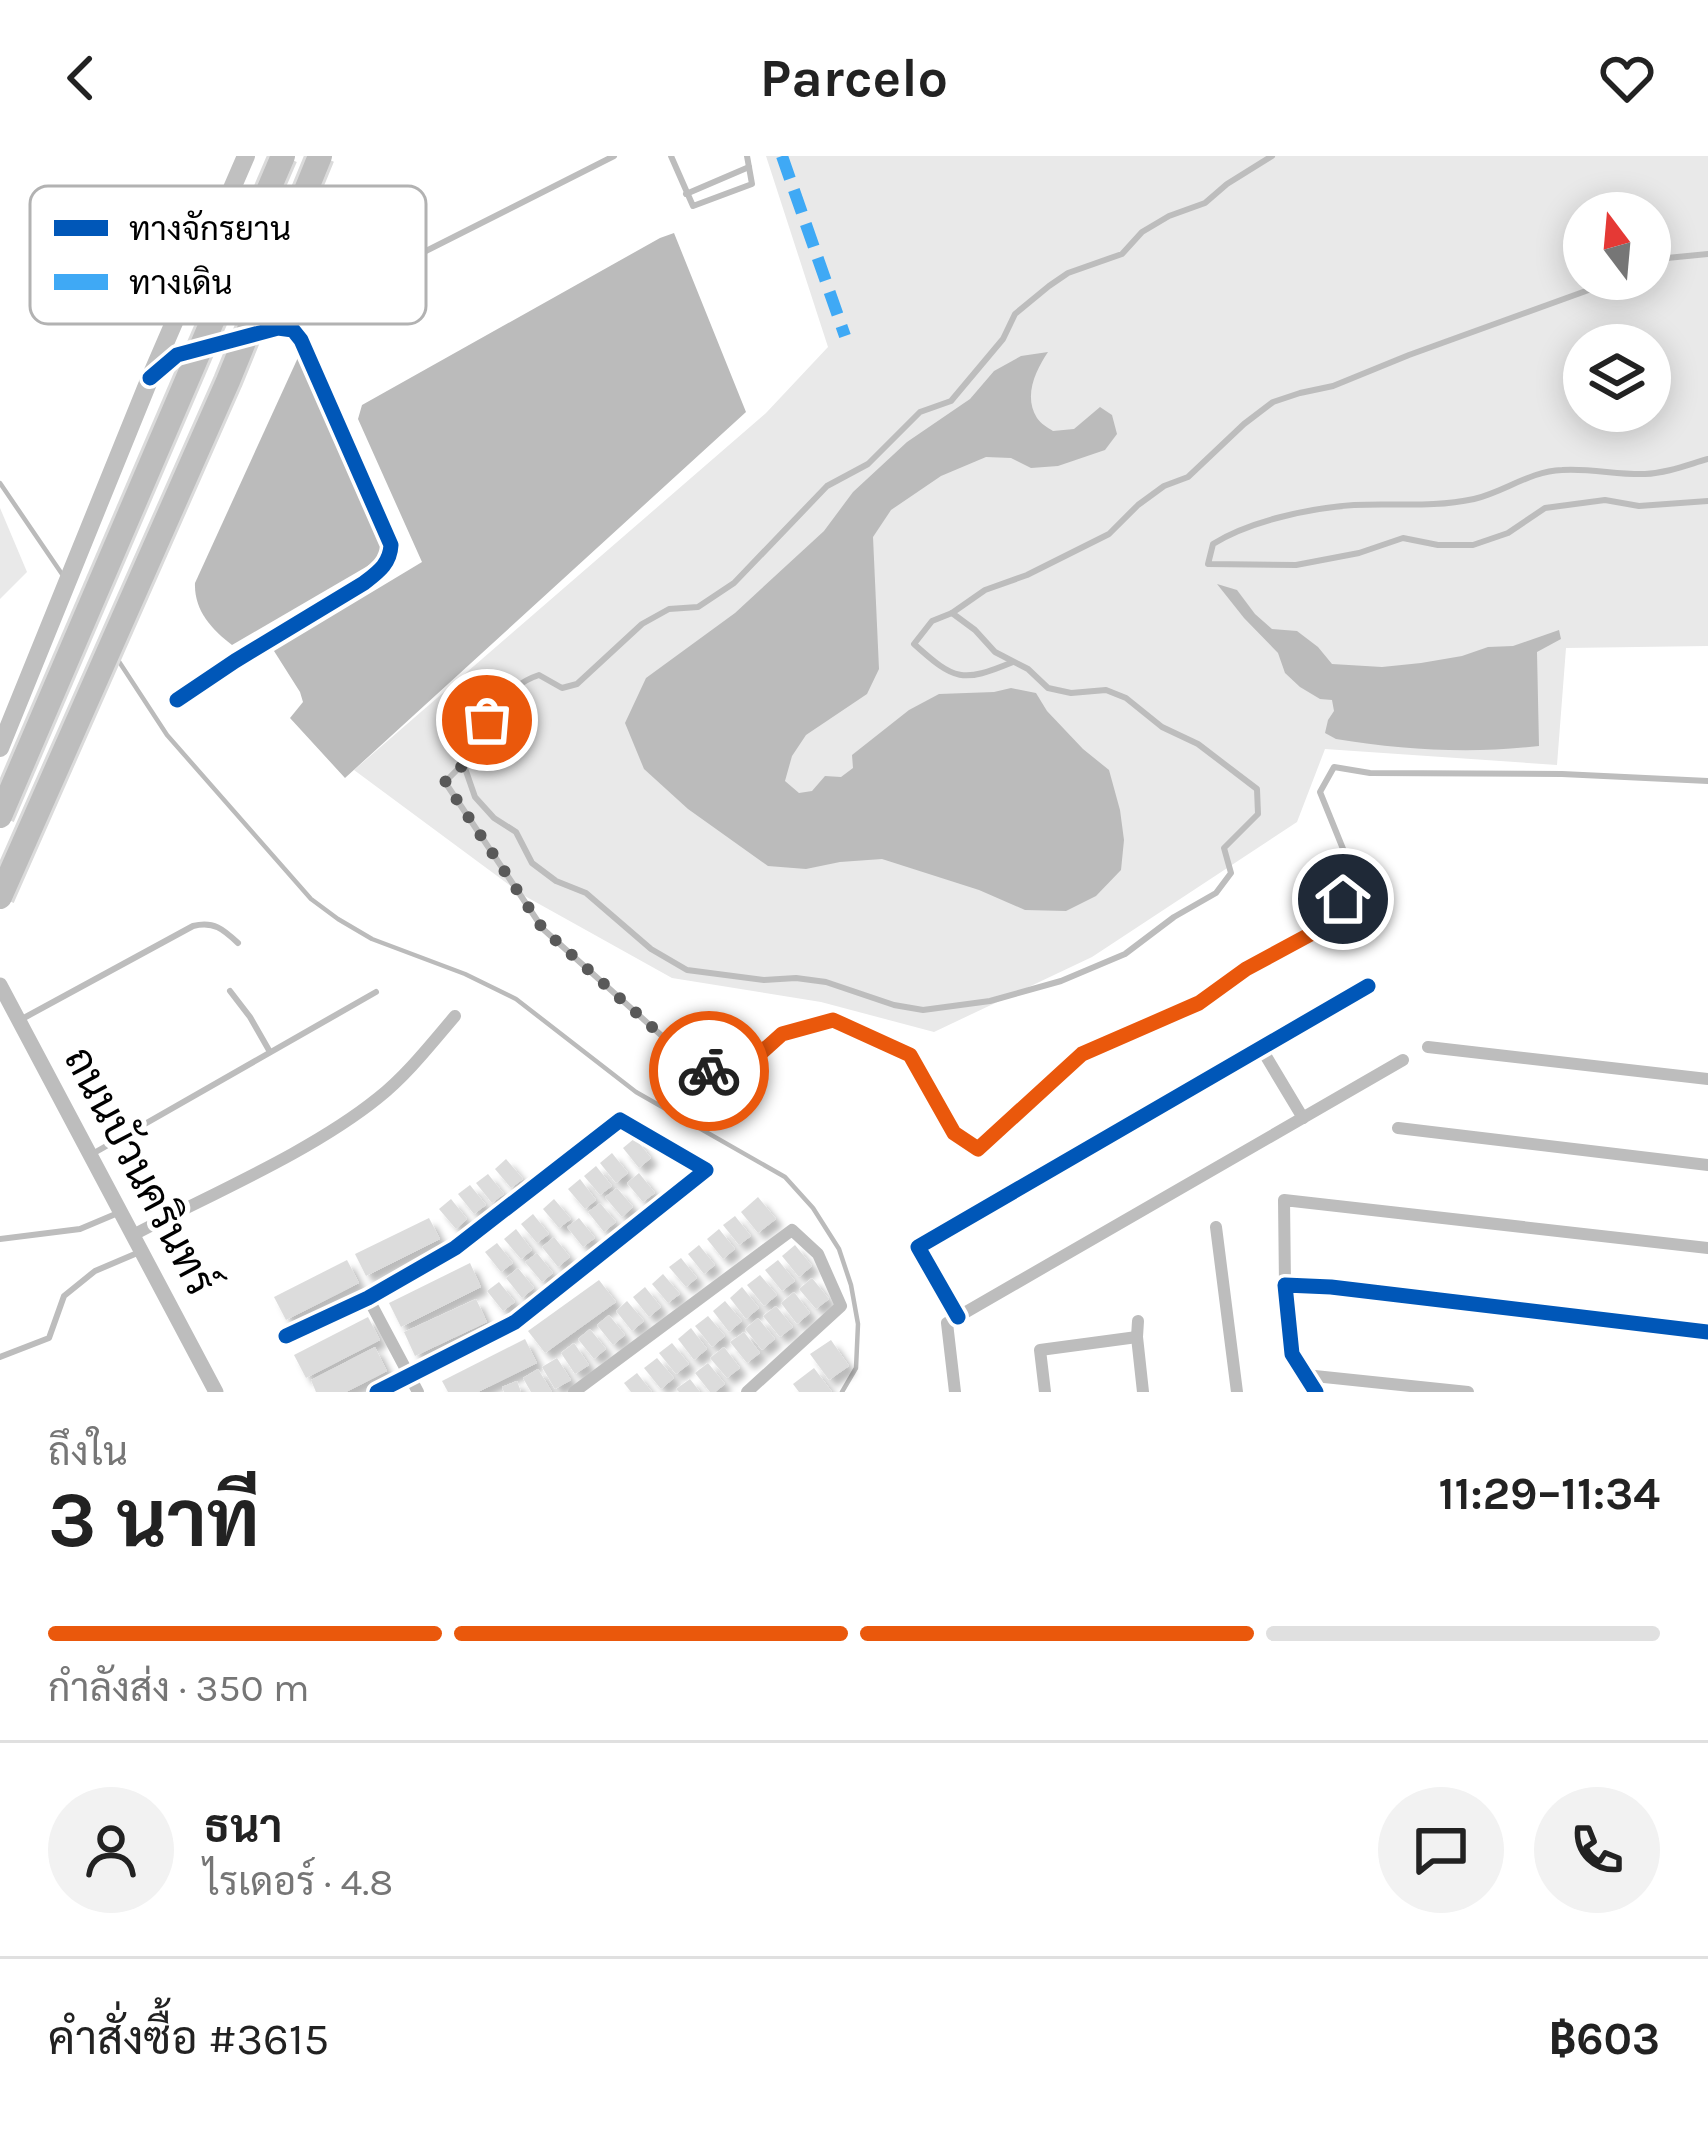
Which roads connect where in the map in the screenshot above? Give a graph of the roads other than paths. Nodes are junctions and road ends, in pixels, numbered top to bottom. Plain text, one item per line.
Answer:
1 (246, 156) edge
2 (283, 156) edge
3 (320, 156) edge
4 (614, 156) edge
5 (671, 156) edge
6 (747, 156) edge
7 (1272, 156) edge
8 (749, 167) junction
9 (233, 186) edge
10 (270, 186) edge
11 (308, 186) edge
12 (686, 194) junction
13 (426, 251) edge
14 (1708, 254) edge
15 (1671, 258) edge
16 (1563, 299) edge
17 (173, 324) edge
18 (211, 324) edge
19 (251, 324) edge
20 (298, 324) edge
21 (293, 330) junction
22 (150, 378) junction
23 (1708, 458) edge
24 (1708, 501) edge
25 (952, 613) junction
26 (1014, 662) junction
27 (177, 700) dead end
28 (0, 748) edge
29 (464, 764) junction
30 (1708, 781) edge
31 (0, 816) edge
32 (0, 897) edge
33 (238, 943) dead end
34 (0, 985) edge
35 (1368, 986) dead end
36 (230, 991) dead end
37 (376, 992) dead end
38 (455, 1016) dead end
39 (19, 1021) junction
40 (1428, 1047) dead end
41 (1261, 1048) junction
42 (270, 1052) junction
43 (1403, 1060) dead end
44 (1708, 1079) edge
45 (1303, 1118) junction
46 (1398, 1128) dead end
47 (91, 1155) junction
48 (1708, 1165) edge
49 (121, 1212) junction
50 (1216, 1227) dead end
51 (0, 1240) edge
52 (138, 1242) junction
53 (1708, 1248) edge
54 (1286, 1285) junction
55 (368, 1298) junction
56 (958, 1316) junction
57 (1138, 1321) dead end
58 (1708, 1332) edge
59 (286, 1336) dead end
60 (1137, 1337) junction
61 (0, 1357) edge
62 (1306, 1375) junction
63 (409, 1376) junction
64 (216, 1392) edge
65 (376, 1392) edge
66 (418, 1392) edge
67 (574, 1392) edge
68 (747, 1392) edge
69 (955, 1392) edge
70 (1046, 1392) edge
71 (1143, 1392) edge
72 (1237, 1392) edge
73 (1316, 1392) edge
74 (1468, 1392) edge

1 - 9 main road
2 - 10 highway, bridge
3 - 11 highway, bridge
4 - 13 lane
5 - 12 lane
6 - 8 lane
7 - 29 lane
8 - 12 lane
8 - 12 lane
14 - 15 lane
16 - 25 lane
17 - 22 main road
18 - 31 highway, bridge
19 - 32 highway, bridge
20 - 21 lane
21 - 22 street
21 - 27 street
22 - 28 main road
23 - 24 lane
25 - 26 lane
25 - 26 lane
26 - 29 lane
29 - 30 lane
33 - 39 lane
34 - 39 street, ถนนบัวนครินทร์
35 - 41 street
36 - 42 lane
37 - 42 lane
38 - 52 street
39 - 47 street, ถนนบัวนครินทร์
40 - 44 street
41 - 45 street
41 - 56 street
42 - 47 lane
43 - 45 street
45 - 56 street
46 - 48 street
47 - 49 street, ถนนบัวนครินทร์
49 - 51 lane
49 - 52 street, ถนนบัวนครินทร์
50 - 72 street
52 - 61 lane
52 - 64 street, ถนนบัวนครินทร์
53 - 54 street
54 - 58 street
54 - 62 street
55 - 59 street
55 - 63 street
55 - 63 street
56 - 69 street
57 - 60 street
60 - 70 street
60 - 71 street
62 - 73 street
62 - 74 street
63 - 65 street
63 - 66 street
67 - 68 street

